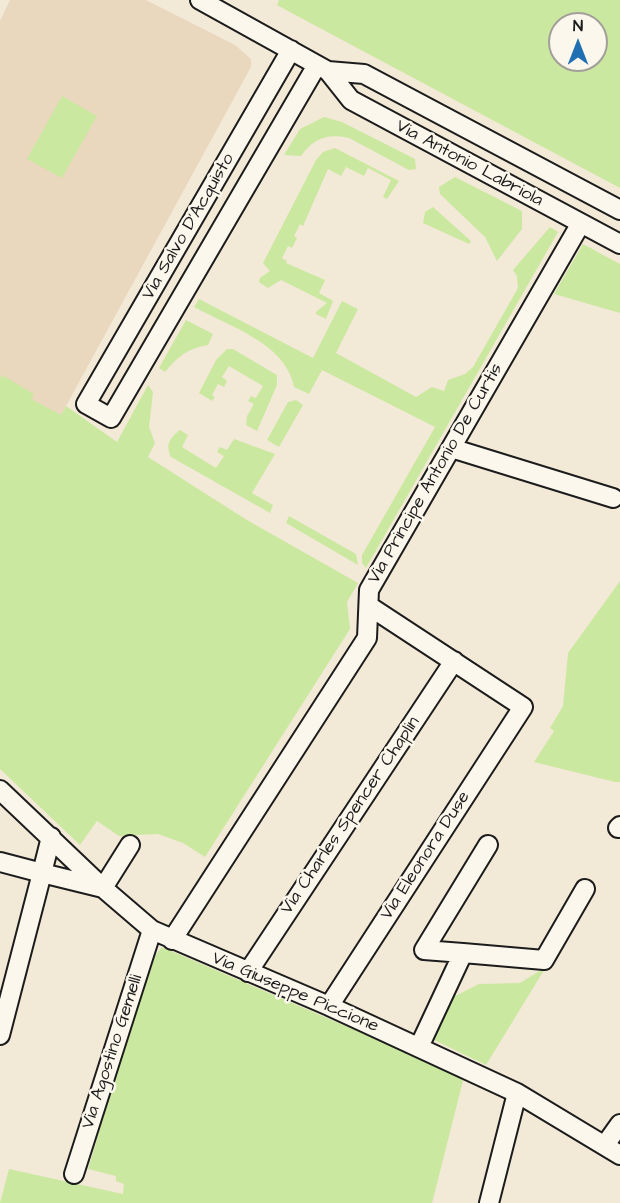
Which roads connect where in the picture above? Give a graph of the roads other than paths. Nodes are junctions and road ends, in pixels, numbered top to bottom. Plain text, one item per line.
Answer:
1 (200, 0) edge
2 (291, 50) junction
3 (322, 68) junction
4 (206, 197) junction
5 (620, 210) edge
6 (231, 213) junction
7 (581, 224) junction
8 (620, 244) edge
9 (117, 351) junction
10 (141, 366) junction
11 (451, 448) junction
12 (613, 498) dead end
13 (369, 606) junction
14 (454, 661) junction
15 (4, 796) edge
16 (51, 837) junction
17 (488, 844) dead end
18 (130, 845) dead end
19 (0, 862) edge
20 (42, 873) junction
21 (103, 888) junction
22 (585, 889) dead end
23 (152, 930) junction
24 (172, 940) junction
25 (463, 953) junction
26 (248, 972) junction
27 (329, 1006) junction
28 (0, 1035) edge
29 (419, 1047) junction
30 (517, 1093) junction
31 (620, 1124) edge
32 (613, 1150) edge
33 (74, 1174) dead end
34 (489, 1203) edge

1 - 2 street, Via Antonio Labriola
2 - 3 street, Via Antonio Labriola
2 - 4 street, Via Salvo D'Acquisto
3 - 5 street, Via Antonio Labriola
3 - 6 street
3 - 7 street, Via Antonio Labriola
4 - 6 street
4 - 9 street, Via Salvo D'Acquisto
6 - 10 street
7 - 8 street, Via Antonio Labriola
7 - 11 street, Via Principe Antonio De Curtis
9 - 10 street
9 - 10 street, Via Salvo D'Acquisto
11 - 12 street
11 - 13 street, Via Principe Antonio De Curtis
13 - 14 street
13 - 24 street, Via Principe Antonio De Curtis
14 - 26 street, Via Charles Spencer Chaplin
14 - 27 street, Via Eleonora Duse
15 - 16 street, Via Giuseppe Piccione
16 - 20 street
16 - 21 street, Via Giuseppe Piccione
17 - 25 street
18 - 21 street
19 - 20 street
20 - 21 street
20 - 28 street
21 - 23 street, Via Giuseppe Piccione
22 - 25 street
23 - 24 street, Via Giuseppe Piccione
23 - 33 street, Via Agostino Gemelli
24 - 26 street, Via Giuseppe Piccione
25 - 29 street
26 - 27 street, Via Giuseppe Piccione
27 - 29 street, Via Giuseppe Piccione
29 - 30 street, Via Giuseppe Piccione
30 - 32 street, Via Giuseppe Piccione
30 - 34 street
31 - 32 street

